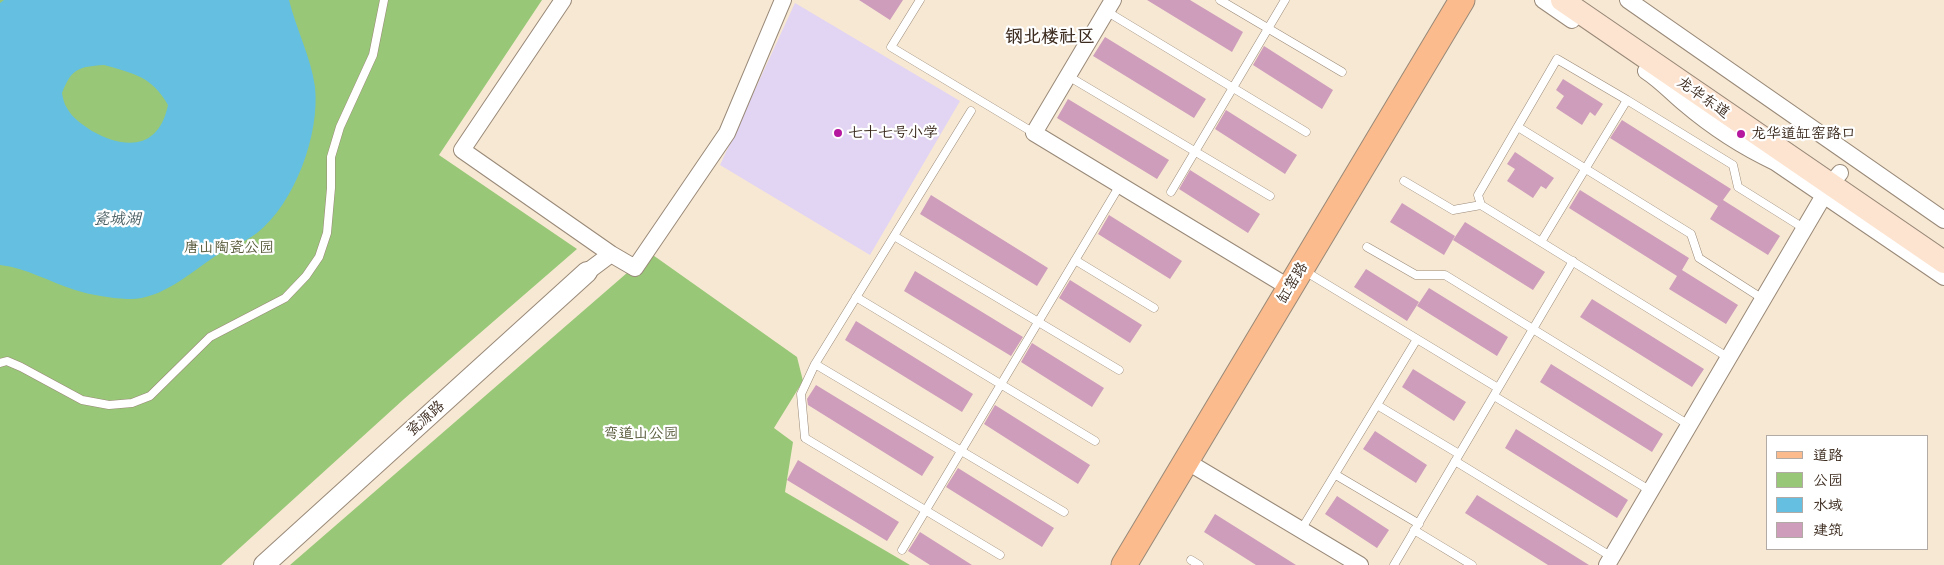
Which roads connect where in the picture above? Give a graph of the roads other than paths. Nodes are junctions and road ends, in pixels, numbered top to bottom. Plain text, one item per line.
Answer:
1 (384, 0) edge
2 (564, 0) edge
3 (784, 0) edge
4 (920, 0) edge
5 (1220, 0) edge
6 (1286, 0) edge
7 (1462, 0) edge
8 (1543, 0) edge
9 (1562, 0) edge
10 (1586, 0) edge
11 (1628, 0) edge
12 (1110, 6) edge
13 (1268, 29) junction
14 (1342, 72) dead end
15 (1068, 76) junction
16 (1233, 89) junction
17 (1627, 100) junction
18 (970, 111) dead end
19 (1518, 127) junction
20 (1306, 132) dead end
21 (1034, 133) junction
22 (1195, 153) junction
23 (1585, 168) junction
24 (1404, 181) dead end
25 (1120, 185) junction
26 (1832, 185) junction
27 (1171, 192) dead end
28 (1270, 196) dead end
29 (1481, 205) junction
30 (1944, 220) edge
31 (1805, 229) junction
32 (894, 236) junction
33 (1541, 242) junction
34 (1944, 244) edge
35 (1367, 247) dead end
36 (610, 254) junction
37 (1076, 260) junction
38 (1573, 261) junction
39 (1944, 262) edge
40 (587, 272) joint
41 (1944, 276) edge
42 (1296, 278) junction
43 (856, 297) junction
44 (1763, 299) junction
45 (1154, 308) dead end
46 (1038, 322) junction
47 (1533, 329) junction
48 (1417, 339) junction
49 (1729, 358) junction
50 (0, 363) edge
51 (815, 364) junction
52 (1119, 370) dead end
53 (1001, 385) junction
54 (1498, 388) junction
55 (1494, 396) junction
56 (1377, 405) junction
57 (1689, 425) junction
58 (1095, 441) dead end
59 (961, 451) junction
60 (1457, 458) junction
61 (1186, 461) junction
62 (1336, 475) junction
63 (1651, 491) junction
64 (926, 510) junction
65 (1064, 512) dead end
66 (1416, 527) junction
67 (1302, 530) junction
68 (902, 550) dead end
69 (1000, 555) dead end
70 (1191, 560) dead end
71 (1342, 560) edge
72 (1610, 561) edge
73 (264, 565) edge
74 (1124, 565) edge
75 (1199, 565) edge
76 (1360, 565) edge
77 (1394, 565) edge
78 (1472, 565) edge

1 - 50 lane
2 - 36 street
3 - 36 street
4 - 21 lane
5 - 13 lane
6 - 13 lane
7 - 42 main road, 缸窑路
8 - 26 street
9 - 26 main road, 龙华东道
10 - 26 main road, 龙华东道
11 - 30 street
12 - 15 street
12 - 16 lane
13 - 14 lane
13 - 16 lane
15 - 21 street
15 - 22 lane
16 - 20 lane
16 - 22 lane
17 - 19 lane
17 - 23 lane
17 - 31 lane
18 - 32 lane
19 - 23 lane
19 - 29 lane
21 - 25 street
22 - 27 lane
22 - 28 lane
23 - 33 lane
23 - 44 lane
24 - 29 lane
25 - 37 lane
25 - 42 street
26 - 31 street
26 - 34 main road, 龙华东道
26 - 39 main road, 龙华东道
26 - 41 street
29 - 33 lane
31 - 44 street
32 - 43 lane
32 - 46 lane
33 - 38 lane
35 - 47 lane
36 - 40 street
37 - 45 lane
37 - 46 lane
38 - 47 lane
38 - 49 lane
40 - 73 street, 瓷源路
42 - 48 lane
42 - 61 main road, 缸窑路
43 - 51 lane
43 - 53 lane
44 - 49 street
46 - 52 lane
46 - 53 lane
47 - 54 lane
47 - 57 lane
48 - 54 lane
48 - 56 lane
49 - 57 street
51 - 59 lane
51 - 64 lane
53 - 58 lane
53 - 59 lane
54 - 55 lane
55 - 60 lane
55 - 63 lane
56 - 60 lane
56 - 62 lane
57 - 63 street
59 - 64 lane
59 - 65 lane
60 - 66 lane
60 - 72 lane
61 - 67 street
61 - 74 main road, 缸窑路
62 - 66 lane
62 - 67 lane
63 - 72 street
64 - 68 lane
64 - 69 lane
66 - 77 lane
66 - 78 lane
67 - 71 street
70 - 75 lane
71 - 76 street

